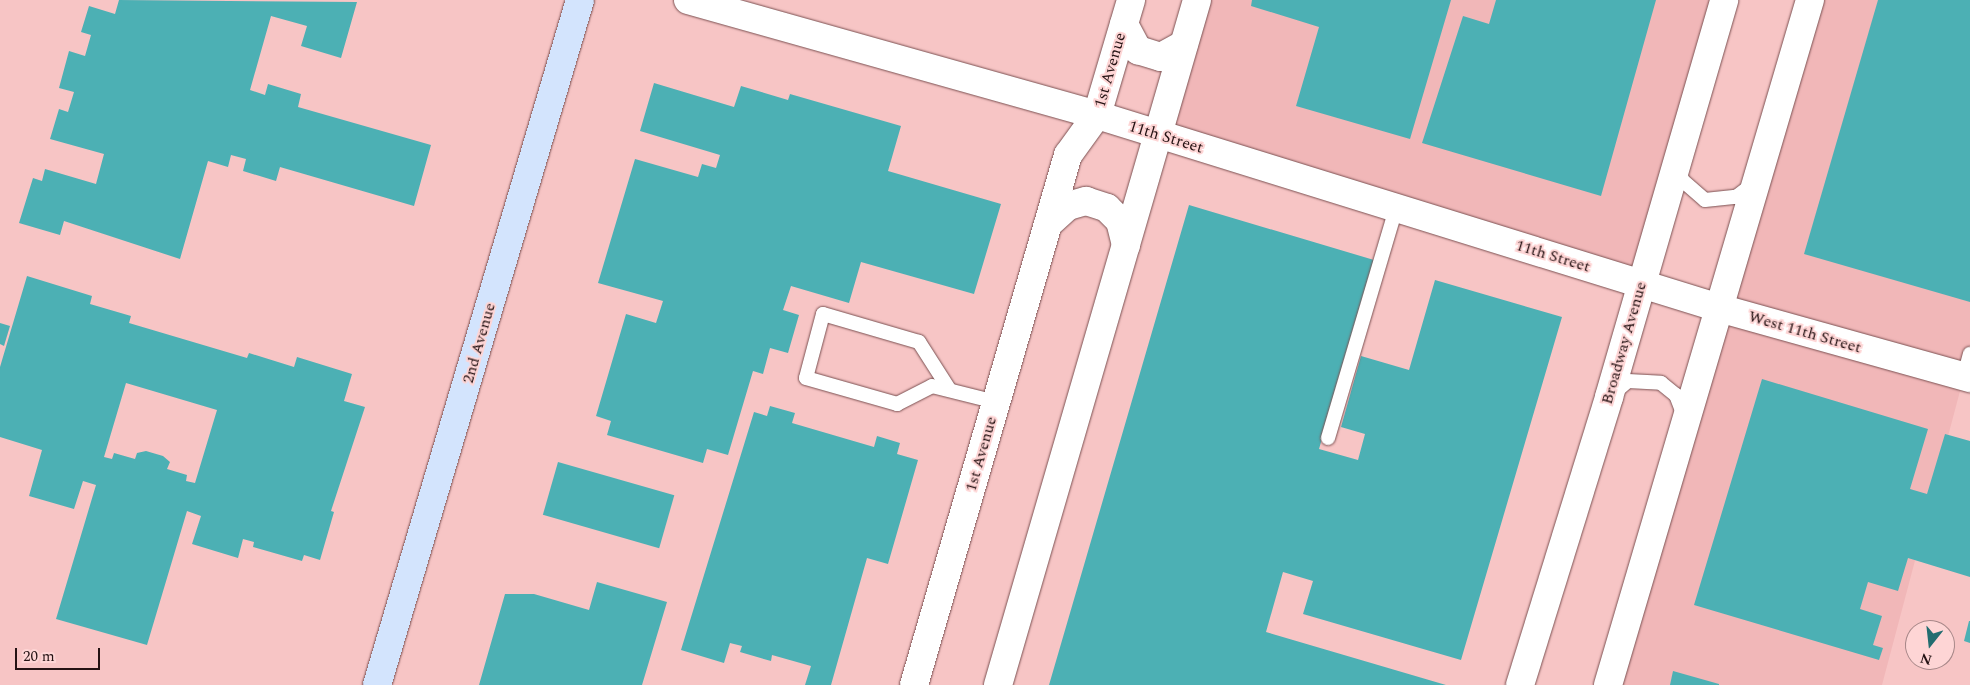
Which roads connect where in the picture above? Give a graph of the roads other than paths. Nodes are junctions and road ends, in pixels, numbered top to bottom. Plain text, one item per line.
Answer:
1 (580, 0) edge
2 (688, 0) edge
3 (1197, 0) edge
4 (1724, 0) edge
5 (1810, 0) edge
6 (1127, 12) edge
7 (1184, 44) junction
8 (1097, 115) junction
9 (1158, 134) junction
10 (1677, 158) junction
11 (1756, 182) junction
12 (1396, 208) junction
13 (1048, 224) junction
14 (1126, 245) junction
15 (1641, 283) junction
16 (1720, 308) junction
17 (1968, 369) edge
18 (949, 389) junction
19 (1609, 397) junction
20 (996, 402) junction
21 (1686, 421) junction
22 (1328, 438) dead end
23 (378, 685) edge
24 (914, 685) edge
25 (998, 685) edge
26 (1520, 685) edge
27 (1608, 685) edge

1 - 23 main road, 2nd Avenue
2 - 8 street, 11th Street
3 - 7 street
4 - 10 street, Broadway Avenue
5 - 11 street
6 - 7 street, 1st Avenue
6 - 8 street, 1st Avenue
7 - 9 street
8 - 9 street, 11th Street
8 - 13 street, 1st Avenue
9 - 12 street, 11th Street
9 - 14 street
10 - 11 lane
10 - 15 street, Broadway Avenue
11 - 16 street
12 - 15 street, 11th Street
12 - 22 lane
13 - 14 street
13 - 20 street, 1st Avenue
14 - 25 street
15 - 16 street, West 11th Street
15 - 19 street, Broadway Avenue
16 - 17 street, West 11th Street
16 - 21 street
18 - 18 lane
18 - 20 lane
19 - 21 lane
19 - 26 street, Broadway Avenue
20 - 24 street, 1st Avenue
21 - 27 street

